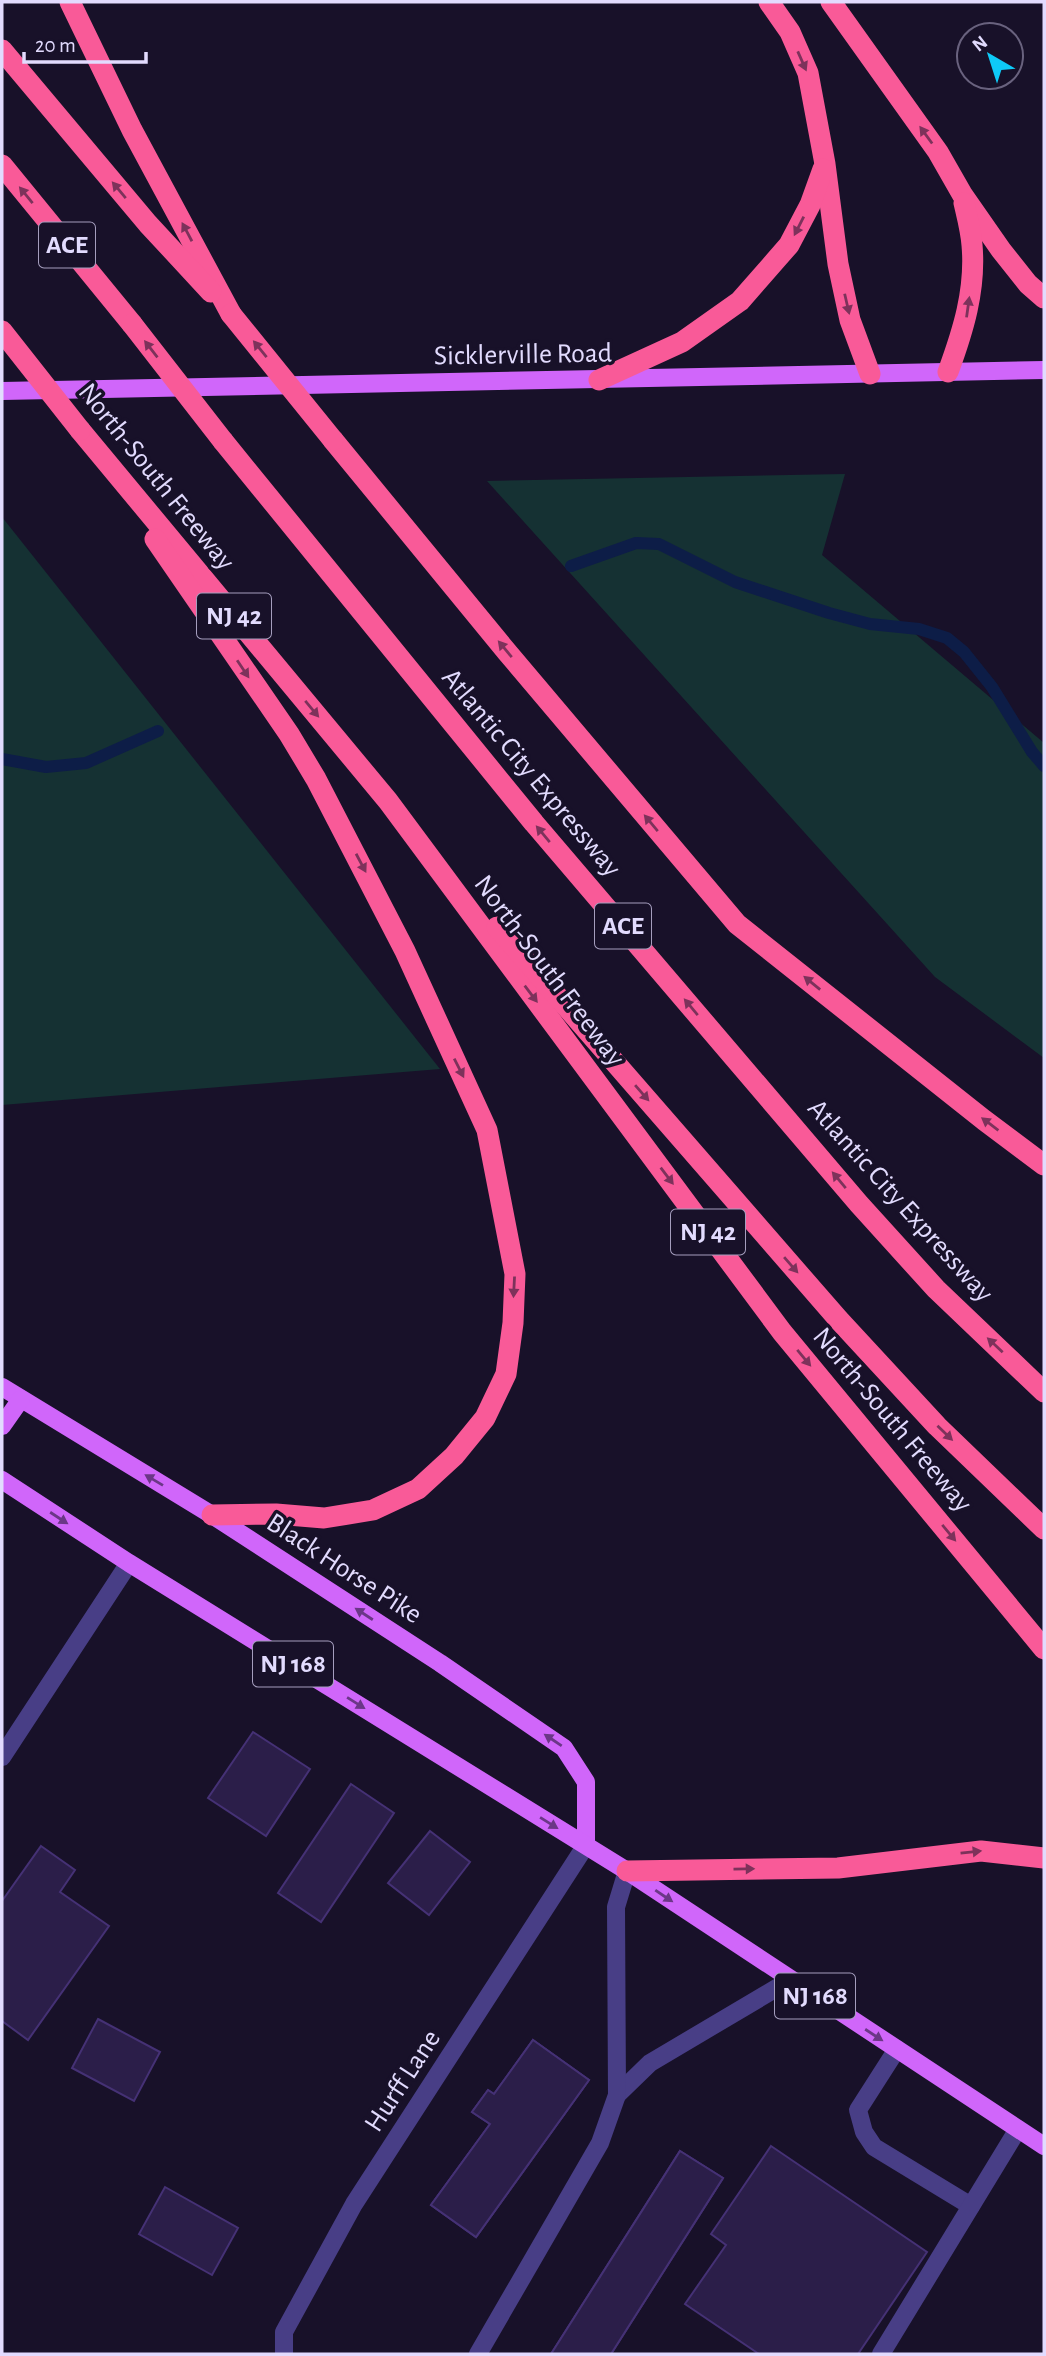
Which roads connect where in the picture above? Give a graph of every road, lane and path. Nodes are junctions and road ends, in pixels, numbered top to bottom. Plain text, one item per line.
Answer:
1 (70, 2) edge
2 (769, 2) edge
3 (831, 2) edge
4 (2, 50) edge
5 (825, 163) junction
6 (2, 165) edge
7 (962, 194) junction
8 (1044, 298) edge
9 (231, 314) junction
10 (2, 331) edge
11 (1044, 370) edge
12 (948, 372) junction
13 (870, 374) junction
14 (599, 380) junction
15 (2, 391) edge
16 (80, 430) junction
17 (388, 801) junction
18 (1042, 1164) edge
19 (2, 1387) edge
20 (1044, 1392) edge
21 (21, 1399) junction
22 (2, 1426) edge
23 (2, 1480) edge
24 (212, 1515) junction
25 (1044, 1529) edge
26 (129, 1563) junction
27 (1044, 1649) edge
28 (2, 1757) edge
29 (586, 1845) junction
30 (1044, 1858) edge
31 (627, 1871) junction
32 (790, 1980) junction
33 (897, 2049) junction
34 (617, 2095) junction
35 (1017, 2129) junction
36 (1044, 2146) edge
37 (971, 2206) junction
38 (284, 2354) edge
39 (478, 2354) edge
40 (881, 2354) edge

9 -> 1 highway
2 -> 5 highway
7 -> 3 highway
9 -> 4 highway
5 -> 13 highway
5 -> 14 highway
20 -> 6 highway, Atlantic City Expressway / ACE, bridge
7 - 8 highway
12 -> 7 highway
18 -> 9 highway, bridge
10 - 16 highway, North-South Freeway / NJ 42, bridge
11 - 12 main road, Sicklerville Road
12 - 13 main road, Sicklerville Road
13 - 14 main road, Sicklerville Road
14 - 15 main road, Sicklerville Road
16 -> 17 highway, North-South Freeway / NJ 42
16 -> 24 highway
17 -> 25 highway
17 -> 27 highway, North-South Freeway / NJ 42
19 - 21 main road, Black Horse Pike / NJ 168
21 - 22 main road
24 -> 21 main road, Black Horse Pike / NJ 168
23 -> 26 main road, NJ 168
29 -> 24 main road, Black Horse Pike / NJ 168
26 - 28 street
26 -> 29 main road, NJ 168
29 - 31 main road, NJ 168
29 - 38 street, Hurff Lane
31 -> 30 highway
31 -> 32 main road, NJ 168
31 - 34 street
32 -> 33 main road, NJ 168
32 - 34 street
33 - 35 main road, NJ 168
33 - 37 street
34 - 39 street
35 - 36 main road, NJ 168
35 - 37 street
37 - 40 street

